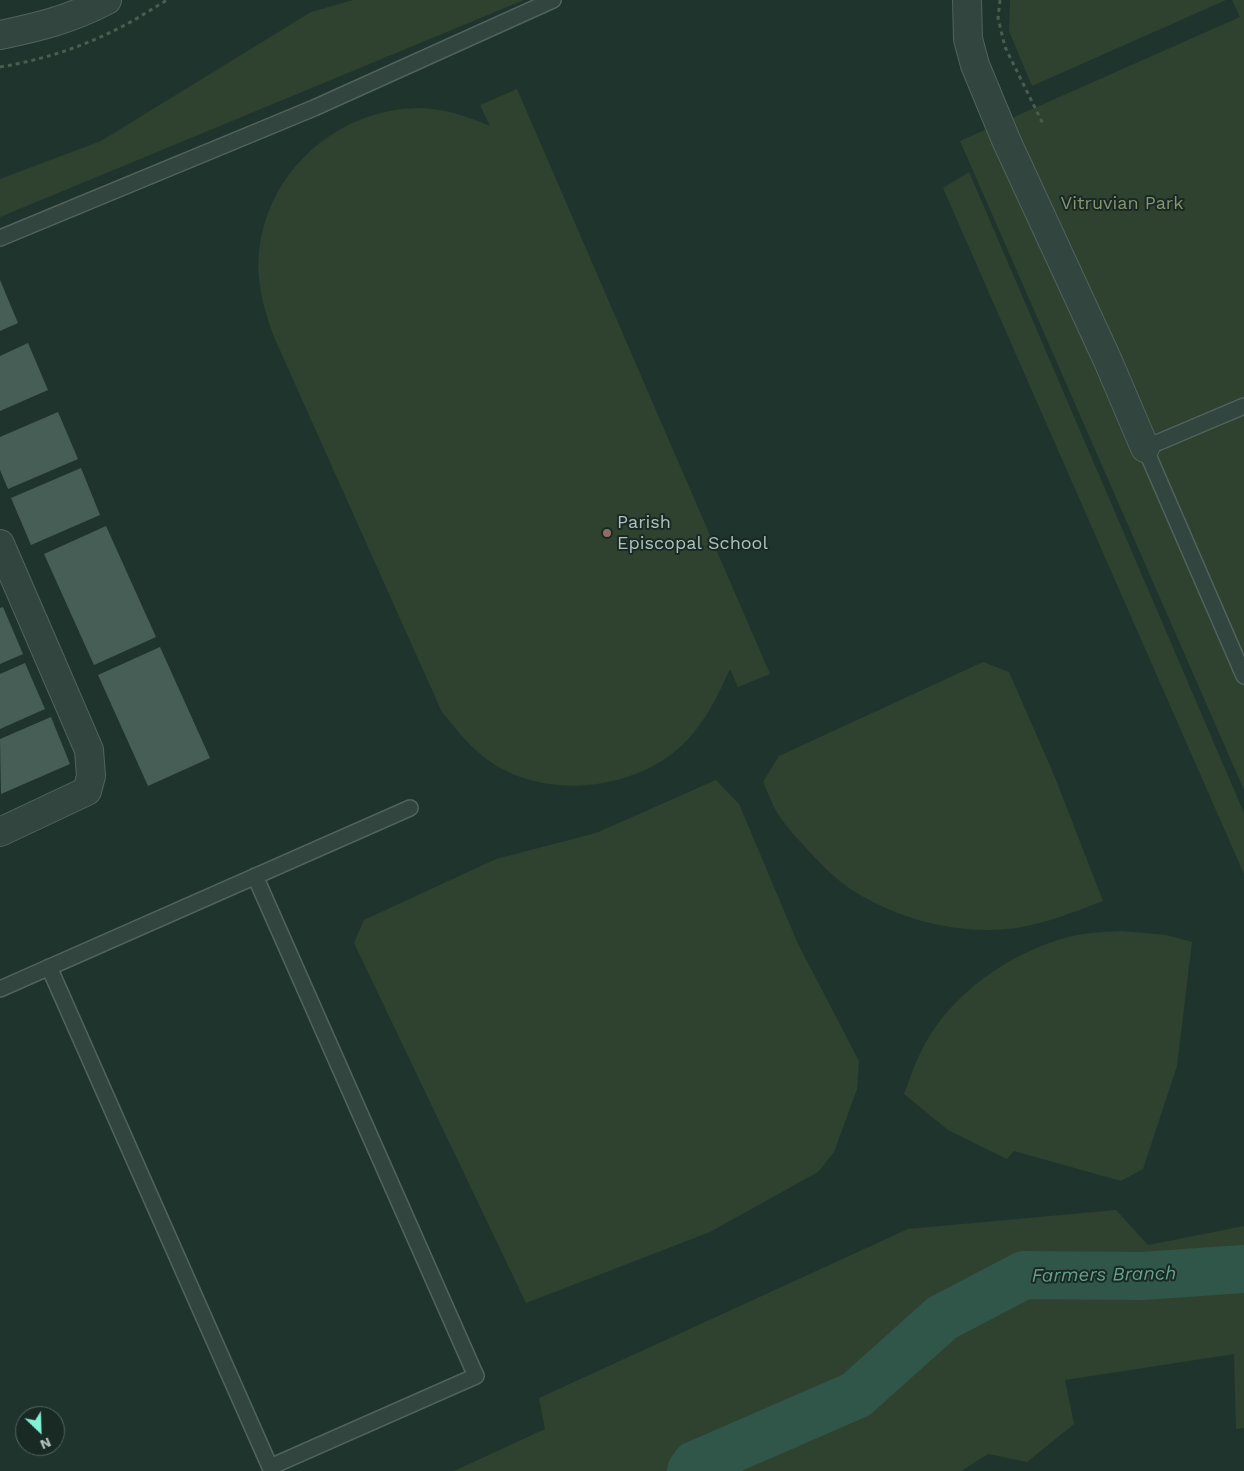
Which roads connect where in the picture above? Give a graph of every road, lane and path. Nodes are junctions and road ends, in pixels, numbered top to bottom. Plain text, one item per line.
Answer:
1 (107, 0) edge
2 (553, 0) edge
3 (967, 0) edge
4 (1000, 0) edge
5 (0, 35) edge
6 (1043, 124) dead end
7 (0, 238) edge
8 (1244, 406) edge
9 (1145, 448) junction
10 (0, 544) edge
11 (1244, 676) edge
12 (410, 808) dead end
13 (0, 832) edge
14 (255, 876) junction
15 (49, 968) junction
16 (0, 989) edge

1 - 5 street
2 - 7 lane
3 - 9 street
4 - 6 path
8 - 9 lane
9 - 11 lane
10 - 13 street
12 - 14 lane
14 - 15 lane
14 - 15 lane
15 - 16 lane

